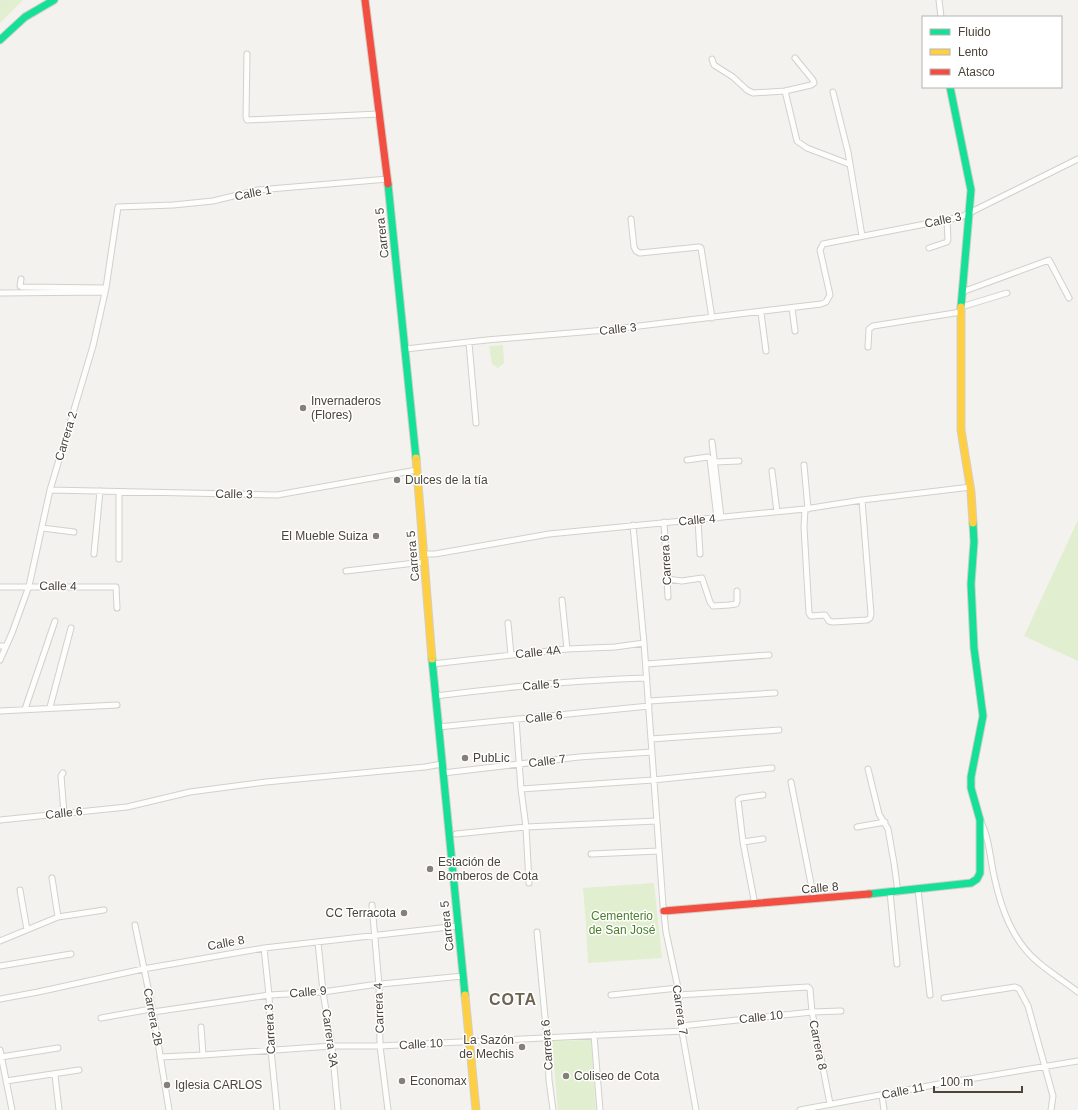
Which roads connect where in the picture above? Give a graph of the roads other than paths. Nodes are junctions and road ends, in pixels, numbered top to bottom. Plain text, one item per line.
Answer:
1 (54, 0) edge
2 (364, 0) edge
3 (939, 0) edge
4 (941, 16) edge
5 (0, 40) edge
6 (247, 54) dead end
7 (794, 58) dead end
8 (712, 59) dead end
9 (950, 88) edge
10 (785, 90) junction
11 (832, 92) dead end
12 (379, 114) junction
13 (1078, 160) edge
14 (849, 164) junction
15 (388, 179) junction
16 (118, 208) joint
17 (968, 214) junction
18 (631, 219) dead end
19 (946, 220) junction
20 (862, 236) junction
21 (929, 248) dead end
22 (21, 278) dead end
23 (106, 290) junction
24 (962, 292) junction
25 (0, 294) edge
26 (1007, 294) dead end
27 (1069, 298) dead end
28 (792, 308) junction
29 (961, 310) junction
30 (761, 313) junction
31 (712, 318) junction
32 (795, 331) dead end
33 (469, 343) junction
34 (868, 347) dead end
35 (405, 349) junction
36 (766, 351) dead end
37 (476, 423) dead end
38 (712, 442) dead end
39 (687, 460) dead end
40 (739, 461) dead end
41 (715, 462) junction
42 (804, 465) dead end
43 (417, 470) junction
44 (772, 470) dead end
45 (971, 487) junction
46 (50, 490) junction
47 (100, 491) junction
48 (119, 492) junction
49 (862, 500) junction
50 (807, 509) junction
51 (777, 512) junction
52 (719, 518) junction
53 (698, 520) junction
54 (664, 522) junction
55 (633, 525) junction
56 (42, 528) junction
57 (74, 532) dead end
58 (94, 554) dead end
59 (424, 554) junction
60 (700, 554) dead end
61 (119, 559) dead end
62 (424, 562) junction
63 (346, 571) dead end
64 (667, 579) junction
65 (29, 586) junction
66 (0, 587) edge
67 (737, 591) dead end
68 (668, 597) dead end
69 (562, 600) dead end
70 (116, 608) dead end
71 (55, 621) dead end
72 (508, 623) dead end
73 (71, 628) dead end
74 (644, 643) junction
75 (0, 646) edge
76 (6, 646) junction
77 (567, 649) junction
78 (511, 655) junction
79 (770, 655) dead end
80 (0, 660) edge
81 (432, 664) junction
82 (646, 664) junction
83 (647, 678) junction
84 (775, 693) dead end
85 (435, 696) junction
86 (649, 704) junction
87 (117, 705) dead end
88 (50, 707) junction
89 (25, 709) junction
90 (0, 711) edge
91 (516, 720) junction
92 (438, 727) junction
93 (779, 730) dead end
94 (651, 739) junction
95 (652, 752) junction
96 (442, 764) junction
97 (520, 764) junction
98 (772, 768) dead end
99 (868, 769) dead end
100 (63, 773) dead end
101 (443, 773) junction
102 (654, 780) junction
103 (791, 782) dead end
104 (521, 789) junction
105 (763, 795) dead end
106 (64, 813) junction
107 (0, 820) edge
108 (980, 820) junction
109 (656, 821) junction
110 (885, 822) junction
111 (526, 827) junction
112 (857, 827) dead end
113 (456, 834) dead end
114 (763, 839) dead end
115 (743, 842) junction
116 (658, 851) junction
117 (591, 854) dead end
118 (52, 878) dead end
119 (529, 883) dead end
120 (20, 890) dead end
121 (918, 890) junction
122 (894, 892) junction
123 (814, 899) junction
124 (372, 905) dead end
125 (754, 905) junction
126 (104, 910) dead end
127 (664, 911) junction
128 (58, 918) junction
129 (135, 925) dead end
130 (458, 926) junction
131 (27, 930) junction
132 (538, 932) dead end
133 (375, 936) junction
134 (0, 941) edge
135 (318, 942) junction
136 (264, 948) junction
137 (71, 954) dead end
138 (897, 964) dead end
139 (0, 966) edge
140 (143, 969) junction
141 (464, 976) junction
142 (379, 984) junction
143 (678, 988) junction
144 (323, 992) junction
145 (1078, 992) edge
146 (611, 995) dead end
147 (678, 995) junction
148 (930, 995) dead end
149 (269, 996) junction
150 (944, 998) dead end
151 (0, 999) edge
152 (152, 1011) junction
153 (841, 1011) dead end
154 (812, 1012) junction
155 (102, 1018) dead end
156 (201, 1027) dead end
157 (682, 1028) junction
158 (594, 1035) junction
159 (547, 1038) junction
160 (470, 1041) junction
161 (332, 1046) junction
162 (380, 1046) junction
163 (58, 1048) dead end
164 (0, 1050) edge
165 (271, 1050) junction
166 (203, 1055) junction
167 (1, 1057) junction
168 (160, 1057) junction
169 (1078, 1061) edge
170 (1044, 1066) junction
171 (79, 1070) dead end
172 (55, 1075) junction
173 (6, 1081) junction
174 (882, 1095) junction
175 (830, 1104) junction
176 (12, 1110) edge
177 (59, 1110) edge
178 (168, 1110) edge
179 (277, 1110) edge
180 (338, 1110) edge
181 (388, 1110) edge
182 (476, 1110) edge
183 (553, 1110) edge
184 (600, 1110) edge
185 (696, 1110) edge
186 (800, 1110) edge
187 (884, 1110) edge
188 (1051, 1110) edge

1 - 5 main road
2 - 12 main road, Carrera 5
3 - 4 street
6 - 12 street
7 - 10 street
8 - 10 street
9 - 17 main road
10 - 14 street
11 - 14 street
12 - 15 main road, Carrera 5
13 - 17 street, Calle 3
14 - 20 street
15 - 16 street, Calle 1
15 - 35 main road, Carrera 5
16 - 23 street, Carrera 2
17 - 19 street, Calle 3
17 - 24 main road
18 - 31 street
19 - 20 street, Calle 3
19 - 21 street
20 - 28 street, Calle 3
22 - 23 street
23 - 25 street
23 - 46 street, Carrera 2
24 - 27 street
24 - 29 main road
26 - 29 street
28 - 30 street, Calle 3
28 - 32 street
29 - 34 street
29 - 45 main road
30 - 31 street, Calle 3
30 - 36 street
31 - 33 street, Calle 3
33 - 35 street, Calle 3
33 - 37 street
35 - 43 main road, Carrera 5
38 - 41 street
39 - 52 street
40 - 41 street
41 - 52 street
42 - 50 street
43 - 48 street, Calle 3
43 - 59 main road, Carrera 5
44 - 51 street
45 - 49 street, Calle 4
45 - 108 main road
46 - 47 street, Calle 3
46 - 56 street, Carrera 2
47 - 48 street, Calle 3
47 - 58 street
48 - 61 street
49 - 50 street, Calle 4
49 - 50 street
50 - 51 street, Calle 4
51 - 52 street, Calle 4
52 - 53 street, Calle 4
53 - 54 street, Calle 4
53 - 60 street
54 - 55 street, Calle 4
54 - 64 street, Carrera 6
55 - 59 street, Calle 4
55 - 74 street, Carrera 7
56 - 57 street
56 - 65 street, Carrera 2
59 - 62 main road, Carrera 5
62 - 63 street
62 - 81 main road, Carrera 5
64 - 67 street
64 - 68 street, Carrera 6
65 - 66 street, Calle 4
65 - 70 street, Calle 4
65 - 76 street, Carrera 2
69 - 77 street
71 - 89 street
72 - 78 street
73 - 88 street
74 - 77 street, Calle 4A
74 - 82 street, Carrera 7
75 - 76 street
76 - 80 street, Carrera 2
77 - 78 street, Calle 4A
78 - 81 street, Calle 4A
79 - 82 street
81 - 85 main road, Carrera 5
82 - 83 street, Carrera 7
83 - 85 street, Calle 5
83 - 86 street, Carrera 7
84 - 86 street, Calle 6
85 - 92 main road, Carrera 5
86 - 91 street, Calle 6
86 - 94 street, Carrera 7
87 - 88 street
88 - 89 street
89 - 90 street
91 - 92 street, Calle 6
91 - 97 street
92 - 96 main road, Carrera 5
93 - 94 street
94 - 95 street, Carrera 7
95 - 97 street, Calle 7
95 - 102 street, Carrera 7
96 - 101 main road, Carrera 5
96 - 106 street, Calle 6
97 - 101 street, Calle 7
97 - 104 street
98 - 102 street
99 - 110 street
100 - 106 street
101 - 130 main road, Carrera 5
102 - 104 street
102 - 109 street, Carrera 7
103 - 123 street
104 - 111 street
105 - 115 street
106 - 107 street, Calle 6
108 - 121 main road, Calle 8
108 - 145 street
109 - 111 street
109 - 116 street, Carrera 7
110 - 112 street
110 - 122 street
111 - 113 street
111 - 119 street
114 - 115 street
115 - 125 street
116 - 117 street
116 - 127 street, Carrera 7
118 - 128 street
120 - 131 street
121 - 122 main road, Calle 8
121 - 148 street
122 - 123 main road, Calle 8
122 - 138 street
123 - 125 main road, Calle 8
124 - 133 street, Carrera 4
125 - 127 main road, Calle 8
126 - 128 street
127 - 143 street, Carrera 7
128 - 131 street
129 - 140 street, Carrera 2B
130 - 133 street, Calle 8
130 - 141 main road, Carrera 5
131 - 134 street
132 - 159 street, Carrera 6
133 - 135 street, Calle 8
133 - 142 street, Carrera 4
135 - 136 street, Calle 8
135 - 144 street, Carrera 3A
136 - 140 street, Calle 8
136 - 149 street, Carrera 3
137 - 139 street
140 - 151 street, Calle 8
140 - 152 street, Carrera 2B
141 - 142 street, Calle 9
141 - 160 main road, Carrera 5
142 - 144 street, Calle 9
142 - 162 street, Carrera 4
143 - 146 street
143 - 147 street, Carrera 7
144 - 149 street, Calle 9
144 - 161 street, Carrera 3A
147 - 154 street, Carrera 8
147 - 157 street, Carrera 7
149 - 152 street, Calle 9
149 - 165 street, Carrera 3
150 - 170 street
152 - 155 street, Calle 9
152 - 168 street, Carrera 2B
153 - 154 street, Calle 10
154 - 157 street, Calle 10
154 - 175 street, Carrera 8
156 - 166 street
157 - 158 street, Calle 10
157 - 185 street, Carrera 7
158 - 159 street, Calle 10
158 - 184 street
159 - 160 street, Calle 10
159 - 183 street, Carrera 6
160 - 162 street, Calle 10
160 - 182 main road, Carrera 5
161 - 162 street, Calle 10
161 - 165 street, Calle 10
161 - 180 street, Carrera 3A
162 - 181 street, Carrera 4
163 - 167 street
164 - 167 street
165 - 166 street, Calle 10
165 - 179 street, Carrera 3
166 - 168 street, Calle 10
167 - 173 street
168 - 178 street, Carrera 2B
169 - 170 street, Calle 11
170 - 174 street, Calle 11
170 - 188 street
171 - 172 street
172 - 173 street
172 - 177 street
173 - 176 street
174 - 175 street, Calle 11
174 - 187 street
175 - 186 street, Calle 11

